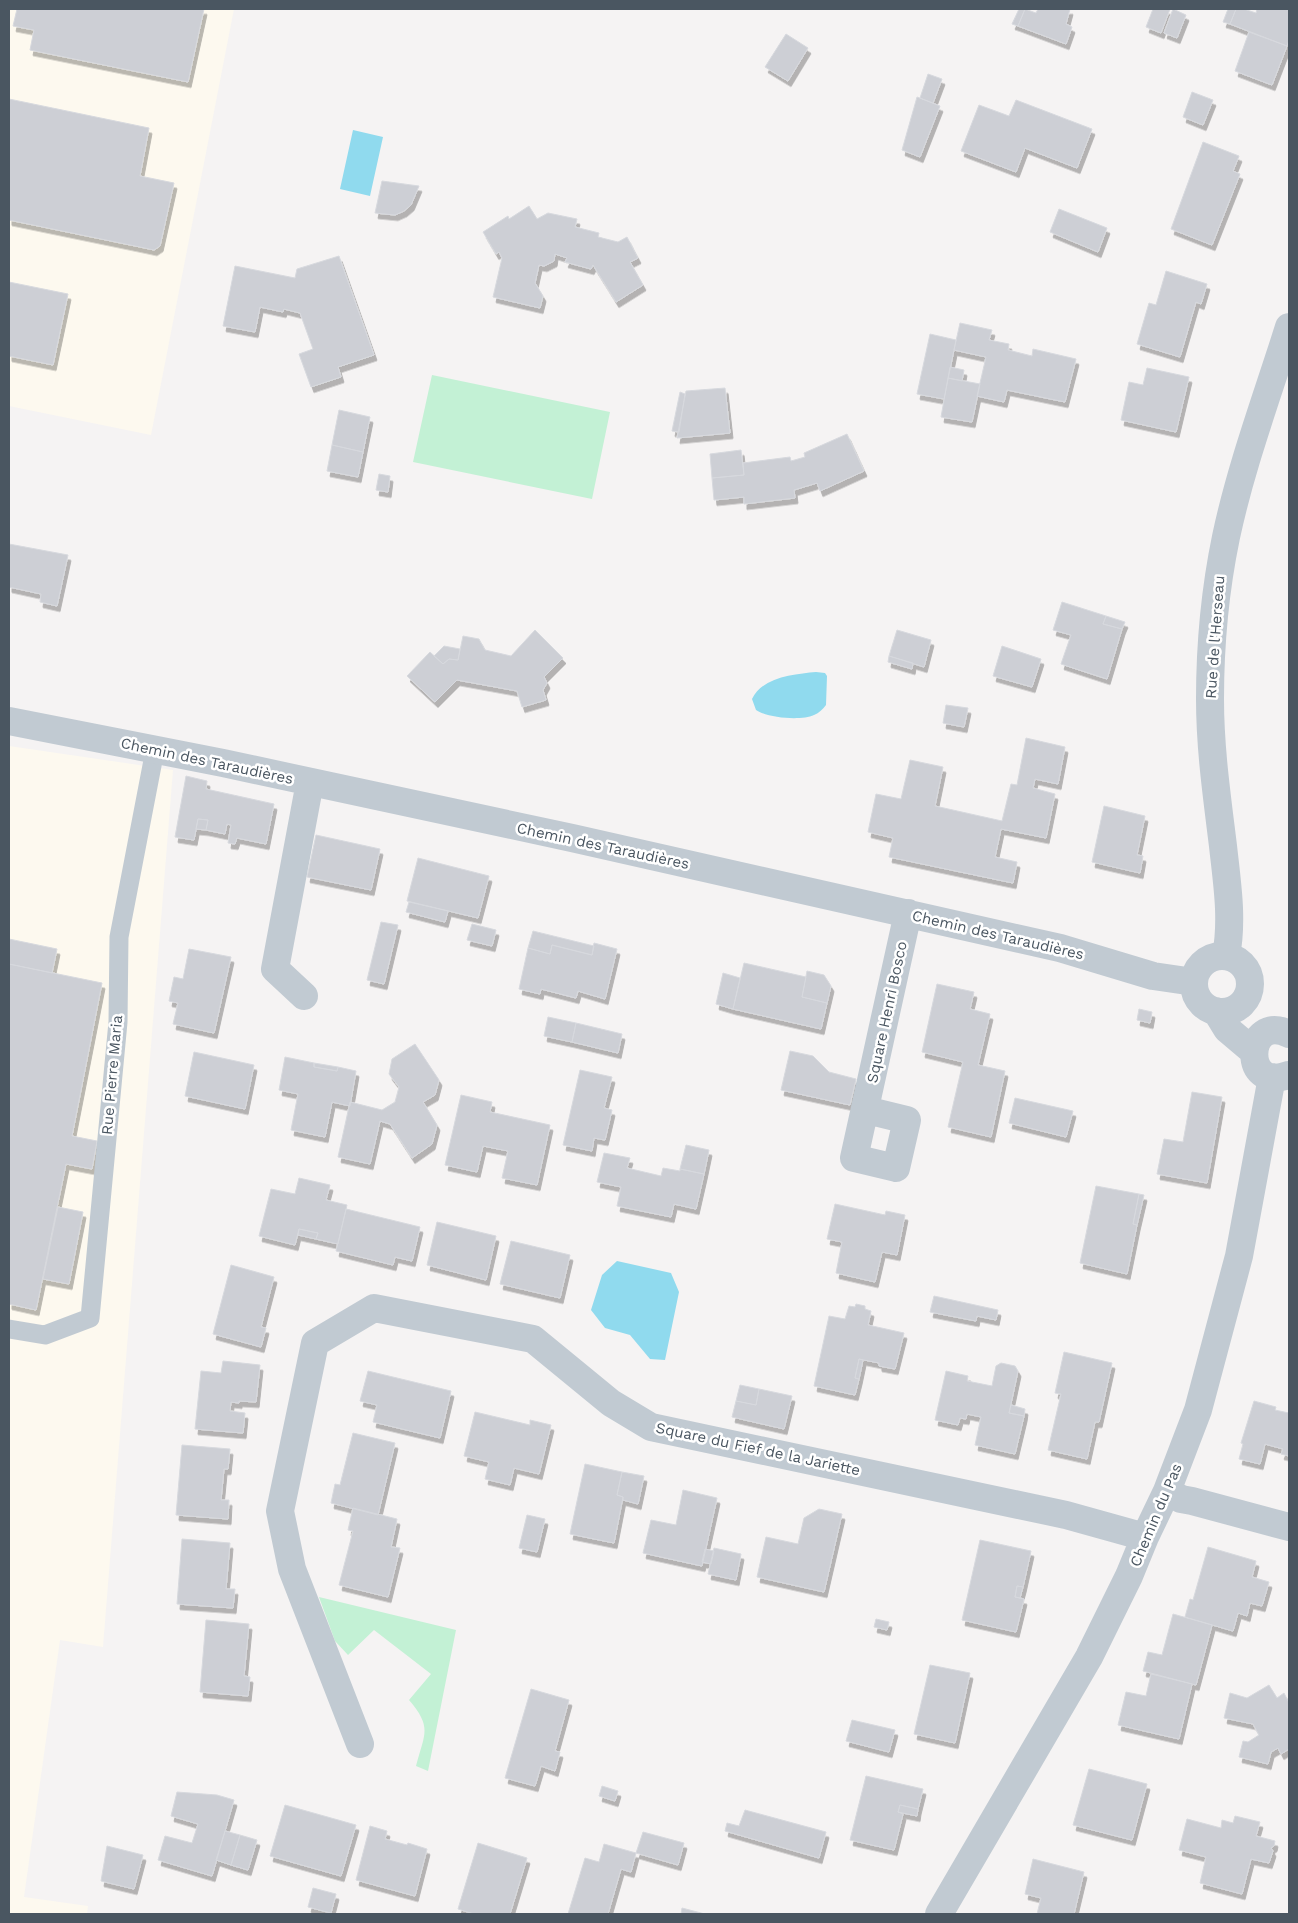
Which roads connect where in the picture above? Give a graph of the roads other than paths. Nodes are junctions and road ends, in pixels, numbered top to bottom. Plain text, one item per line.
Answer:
1 (1289, 327) edge
2 (9, 721) edge
3 (155, 750) junction
4 (310, 782) junction
5 (908, 913) junction
6 (1226, 956) junction
7 (1194, 982) junction
8 (1248, 994) junction
9 (304, 996) dead end
10 (1216, 1011) junction
11 (1281, 1032) edge
12 (1253, 1051) junction
13 (1281, 1076) edge
14 (866, 1110) dead end
15 (9, 1329) edge
16 (1167, 1491) junction
17 (1289, 1527) edge
18 (1145, 1537) junction
19 (360, 1744) dead end
20 (939, 1914) edge

1 - 6 street, Rue de l'Herseau
2 - 3 street, Chemin des Taraudières
3 - 4 street, Chemin des Taraudières
3 - 15 lane, Rue Pierre Maria
4 - 5 street, Chemin des Taraudières
4 - 9 street
5 - 7 street, Chemin des Taraudières
5 - 14 street, Square Henri Bosco
6 - 7 street
6 - 8 street
7 - 10 street
8 - 10 street
8 - 11 street
10 - 12 street
11 - 12 street
12 - 13 street
13 - 16 street, Chemin du Pas
16 - 17 street
16 - 18 street, Chemin du Pas
18 - 19 street, Square du Fief de la Jariette
18 - 20 street, Chemin du Pas

